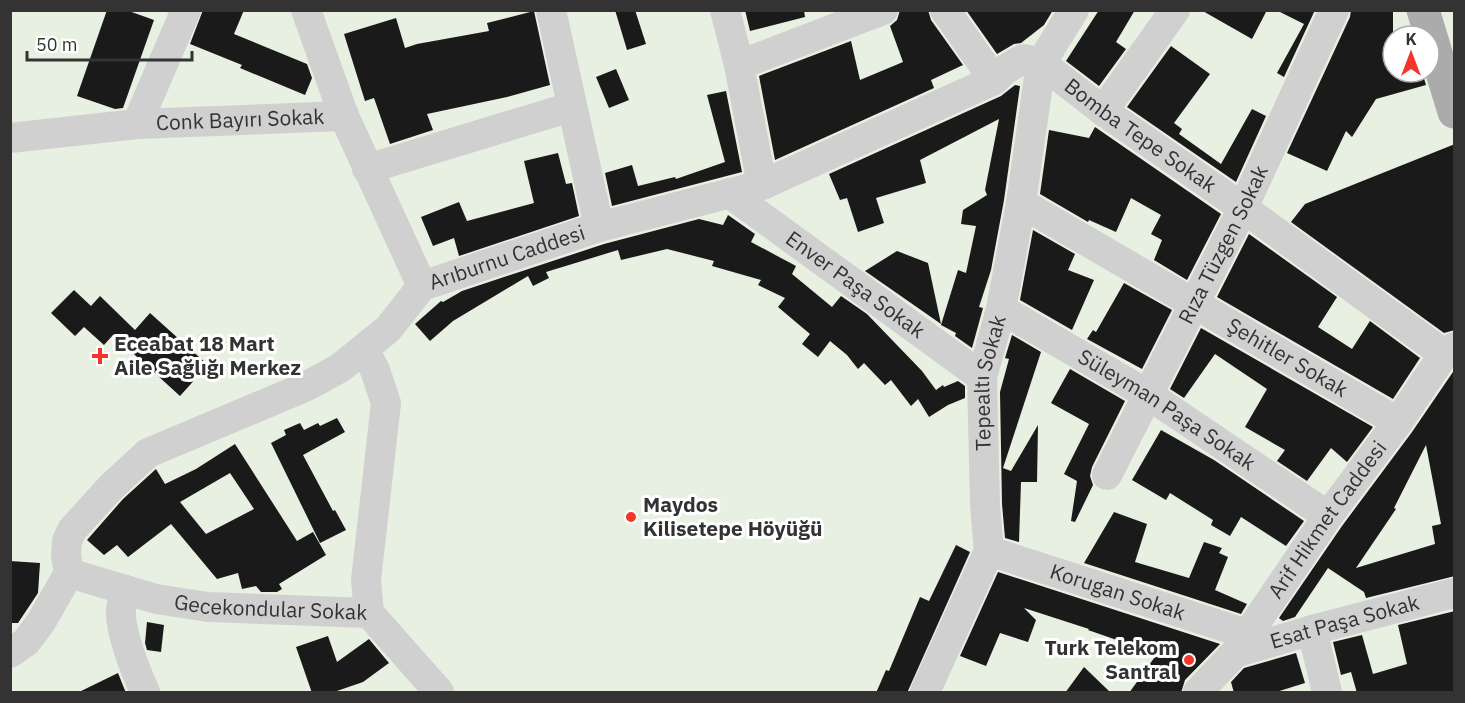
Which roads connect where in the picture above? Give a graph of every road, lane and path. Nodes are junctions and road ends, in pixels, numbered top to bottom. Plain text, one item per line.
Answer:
1 (186, 10) edge
2 (306, 10) edge
3 (551, 10) edge
4 (725, 10) edge
5 (883, 10) edge
6 (945, 10) edge
7 (1074, 10) edge
8 (1175, 10) edge
9 (1334, 10) edge
10 (1423, 10) edge
11 (1041, 63) junction
12 (739, 65) junction
13 (994, 80) junction
14 (571, 107) junction
15 (1103, 111) junction
16 (1455, 112) edge
17 (344, 116) junction
18 (137, 124) junction
19 (10, 138) edge
20 (367, 169) junction
21 (762, 185) junction
22 (729, 193) junction
23 (1021, 203) junction
24 (1243, 208) junction
25 (599, 227) junction
26 (422, 286) junction
27 (1194, 303) junction
28 (1001, 309) junction
29 (364, 350) junction
30 (1449, 350) edge
31 (982, 377) junction
32 (1147, 394) junction
33 (1398, 422) junction
34 (1107, 475) dead end
35 (1328, 516) junction
36 (989, 550) junction
37 (69, 573) junction
38 (126, 590) junction
39 (1455, 593) edge
40 (369, 613) junction
41 (1312, 630) junction
42 (1241, 643) junction
43 (10, 653) edge
44 (145, 693) edge
45 (439, 693) edge
46 (925, 693) edge
47 (1198, 693) edge
48 (1327, 693) edge

1 - 18 street, Conk Bayırı Sokak
2 - 17 street, Conk Bayırı Sokak
3 - 14 street
4 - 12 street
5 - 12 street
6 - 13 street
7 - 11 street
8 - 15 street
9 - 24 street, Rıza Tüzgen Sokak
10 - 16 main road
11 - 13 street, Arıburnu Caddesi
11 - 15 street, Bomba Tepe Sokak
11 - 23 street, Tepealtı Sokak
12 - 21 street
13 - 21 street, Arıburnu Caddesi
14 - 20 street
14 - 25 street
15 - 24 street, Bomba Tepe Sokak
17 - 18 street, Conk Bayırı Sokak
17 - 20 street, Conk Bayırı Sokak
18 - 19 street, Conk Bayırı Sokak
20 - 26 street, Conk Bayırı Sokak
21 - 22 street, Arıburnu Caddesi
22 - 25 street, Arıburnu Caddesi
22 - 31 street, Enver Paşa Sokak
23 - 27 street, Şehitler Sokak
23 - 28 street, Tepealtı Sokak
24 - 27 street, Rıza Tüzgen Sokak
24 - 30 street, Bomba Tepe Sokak
25 - 26 street, Arıburnu Caddesi
26 - 29 street, Arıburnu Caddesi
27 - 32 street, Rıza Tüzgen Sokak
27 - 33 street, Şehitler Sokak
28 - 31 street, Tepealtı Sokak
28 - 32 street, Süleyman Paşa Sokak
29 - 37 street, Arıburnu Caddesi
29 - 40 street
30 - 33 street, Arif Hikmet Caddesi
31 - 36 street, Tepealtı Sokak
32 - 34 street, Rıza Tüzgen Sokak
32 - 35 street, Süleyman Paşa Sokak
33 - 35 street, Arif Hikmet Caddesi
35 - 42 street, Arif Hikmet Caddesi
36 - 42 street, Korugan Sokak
36 - 46 street, Tepealtı Sokak
37 - 38 street, Gecekondular Sokak
37 - 43 street
38 - 40 street, Gecekondular Sokak
38 - 44 street
39 - 41 street, Esat Paşa Sokak
40 - 45 street, Gecekondular Sokak
41 - 42 street, Esat Paşa Sokak
41 - 48 street
42 - 47 street, Arif Hikmet Caddesi

